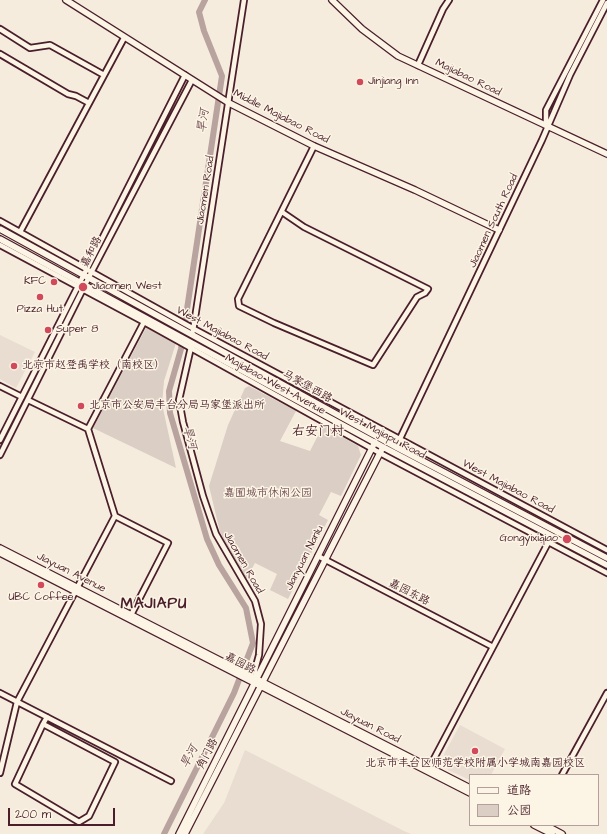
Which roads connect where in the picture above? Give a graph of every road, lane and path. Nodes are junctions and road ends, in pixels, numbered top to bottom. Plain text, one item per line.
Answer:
1 (66, 0) edge
2 (244, 0) edge
3 (332, 0) edge
4 (449, 0) edge
5 (603, 0) edge
6 (607, 3) edge
7 (601, 15) junction
8 (607, 17) edge
9 (0, 29) edge
10 (124, 38) junction
11 (0, 54) edge
12 (418, 65) junction
13 (104, 75) junction
14 (185, 75) junction
15 (192, 80) junction
16 (227, 102) junction
17 (89, 103) junction
18 (546, 126) junction
19 (314, 146) junction
20 (607, 154) edge
21 (282, 212) junction
22 (0, 221) edge
23 (0, 229) edge
24 (500, 230) junction
25 (20, 232) junction
26 (0, 239) edge
27 (0, 245) edge
28 (86, 268) junction
29 (92, 271) junction
30 (86, 276) junction
31 (78, 285) junction
32 (84, 288) junction
33 (144, 322) junction
34 (178, 324) junction
35 (192, 331) junction
36 (190, 341) junction
37 (190, 348) junction
38 (0, 386) edge
39 (22, 397) junction
40 (28, 400) junction
41 (88, 429) junction
42 (400, 439) junction
43 (0, 440) edge
44 (375, 442) junction
45 (383, 447) junction
46 (396, 447) junction
47 (372, 449) junction
48 (380, 453) junction
49 (0, 455) edge
50 (114, 516) junction
51 (549, 541) junction
52 (0, 548) edge
53 (607, 550) edge
54 (0, 553) edge
55 (318, 556) junction
56 (607, 558) edge
57 (324, 560) junction
58 (607, 565) edge
59 (607, 573) edge
60 (76, 590) junction
61 (131, 615) junction
62 (493, 646) junction
63 (233, 669) junction
64 (255, 681) junction
65 (0, 693) edge
66 (607, 693) edge
67 (17, 702) junction
68 (47, 717) junction
69 (43, 724) junction
70 (429, 768) junction
71 (0, 773) edge
72 (563, 774) edge
73 (171, 782) dead end
74 (469, 788) edge
75 (469, 792) edge
76 (536, 826) edge
77 (547, 826) edge
78 (179, 834) edge
79 (184, 834) edge
80 (552, 834) edge
81 (562, 834) edge

1 - 10 main road, Middle Majiabao Road
2 - 16 street, Jiaomen Road
3 - 12 main road, Majiabao Road
4 - 12 street
5 - 18 street
6 - 7 street, Jiaomen South Road
7 - 8 street
7 - 18 street, Jiaomen South Road
9 - 13 street
10 - 13 street
10 - 14 main road, Middle Majiabao Road
11 - 17 street
12 - 18 main road, Majiabao Road
13 - 17 street
14 - 15 main road, Middle Majiabao Road
14 - 28 street, 嘉和路
15 - 16 main road, Middle Majiabao Road
15 - 29 street, 嘉和路
16 - 19 main road, Middle Majiabao Road
16 - 35 street, Jiaomen Road
17 - 25 street
18 - 20 main road, Majiabao Road
18 - 24 street, Jiaomen South Road
19 - 21 street
19 - 24 main road, Middle Majiabao Road
21 - 21 street
22 - 25 street, West Majiabao Road
23 - 30 main road, 马家堡西路
24 - 42 street, Jiaomen South Road
25 - 28 street, West Majiabao Road
26 - 31 main road, West Majiapu Road
27 - 31 street
28 - 29 street, West Majiabao Road
28 - 30 street, 嘉和路
29 - 30 street, 嘉和路
29 - 34 street, West Majiabao Road
30 - 31 street, 嘉和路
30 - 32 street, 嘉和路
30 - 34 main road, 马家堡西路
31 - 32 main road, West Majiapu Road
31 - 39 street, 嘉和路
32 - 33 street, Majiabao West Avenue
32 - 36 main road, West Majiapu Road
32 - 40 street, 嘉和路
33 - 37 street, Majiabao West Avenue
33 - 41 street
34 - 35 main road, 马家堡西路
35 - 42 street, West Majiabao Road
35 - 46 main road, 马家堡西路
36 - 37 street, Jiaomen Road
36 - 44 main road, West Majiapu Road
37 - 47 street, Majiabao West Avenue
37 - 64 street, Jiaomen Road
38 - 39 street
39 - 43 street, 嘉和路
40 - 41 street
40 - 49 street, 嘉和路
41 - 50 street
42 - 46 street, Jiaomen South Road
42 - 53 street, West Majiabao Road
44 - 45 main road, West Majiapu Road
44 - 47 main road, Jianyuan Nanlu
45 - 48 main road, Jianyuan Nanlu
45 - 58 main road, West Majiapu Road
46 - 56 main road, 马家堡西路
47 - 48 street, Majiabao West Avenue
47 - 55 main road, Jianyuan Nanlu
48 - 51 street, Majiabao West Avenue
48 - 57 main road, Jianyuan Nanlu
50 - 60 street
50 - 61 street
51 - 59 street, Majiabao West Avenue
51 - 62 street
52 - 60 main road, Jiayuan Avenue
54 - 60 main road, 嘉园路
55 - 57 street, 嘉园东路
55 - 64 main road, Jianyuan Nanlu
57 - 62 street, 嘉园东路
57 - 64 main road, Jianyuan Nanlu
60 - 61 main road, Jiayuan Avenue
60 - 63 main road, 嘉园路
60 - 67 street
61 - 63 main road, Jiayuan Avenue
62 - 70 street
63 - 64 main road, Jiayuan Avenue
64 - 70 main road, Jiayuan Road
64 - 75 main road, 嘉园路
64 - 78 main road, 角门路
64 - 79 main road, 角门路
65 - 67 street
66 - 72 street
67 - 68 street
67 - 71 street
68 - 69 street
68 - 73 street
69 - 69 street
70 - 74 main road, Jiayuan Road
76 - 80 main road
77 - 81 main road

